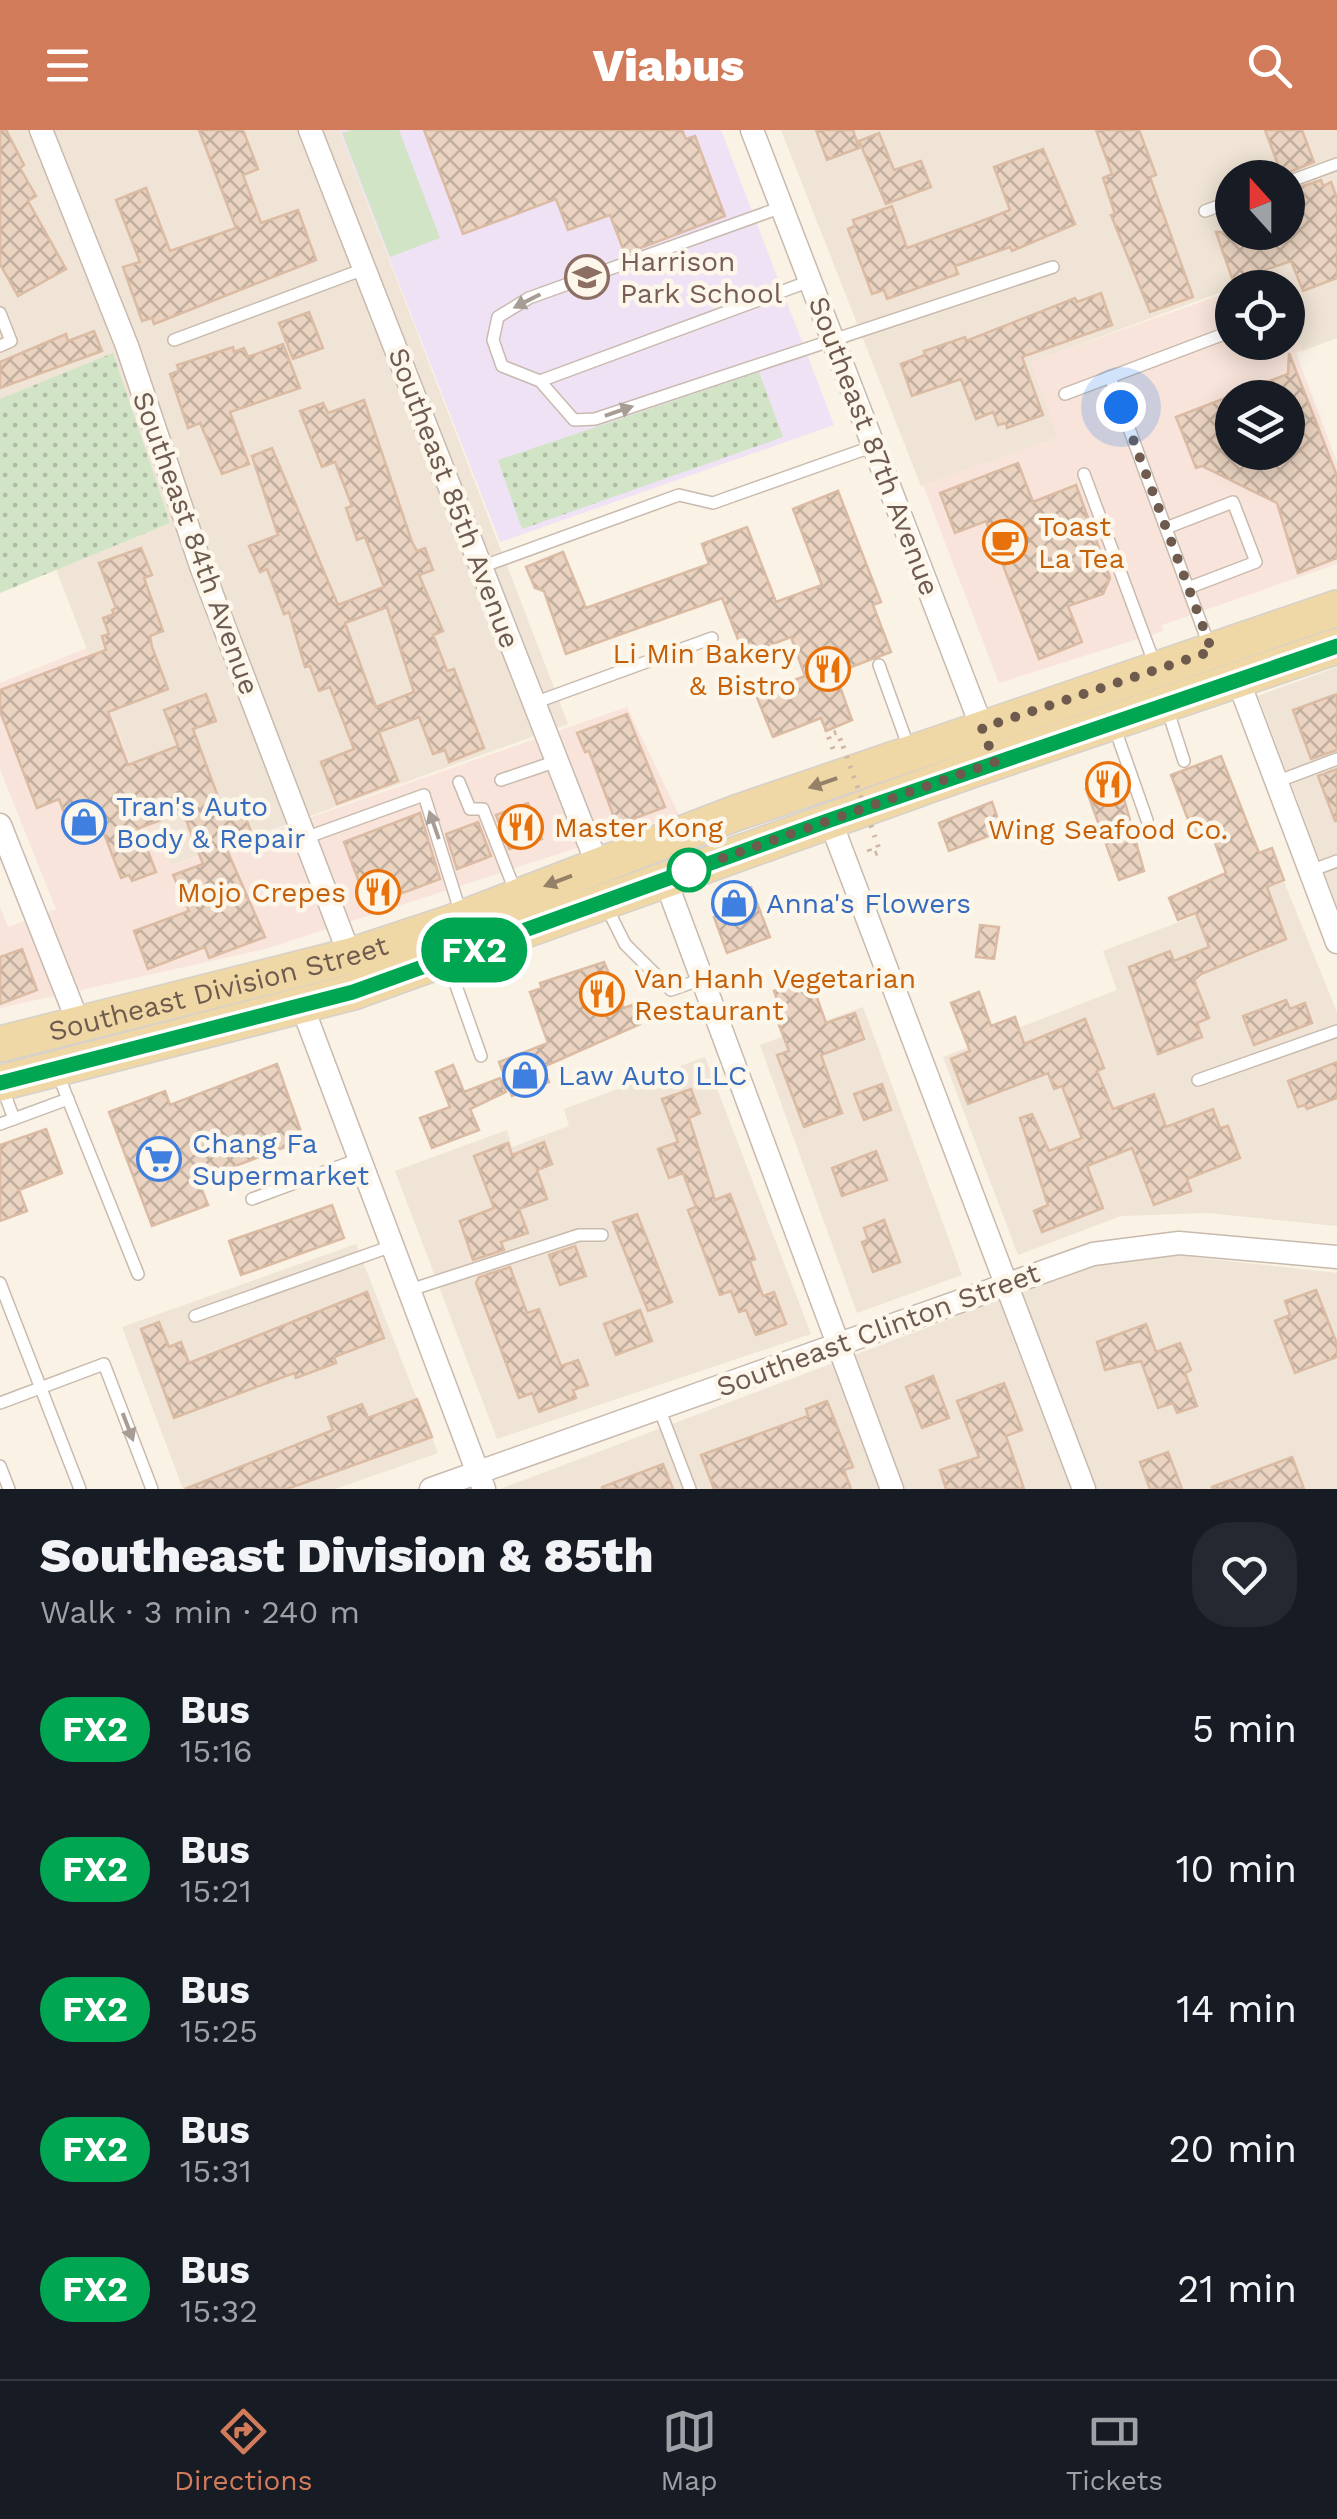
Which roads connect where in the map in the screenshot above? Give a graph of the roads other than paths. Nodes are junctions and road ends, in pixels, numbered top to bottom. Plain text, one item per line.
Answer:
1 (41, 130) edge
2 (310, 130) edge
3 (752, 130) edge
4 (1337, 164) edge
5 (1305, 176) edge
6 (782, 206) junction
7 (1215, 208) edge
8 (1206, 211) dead end
9 (1053, 267) dead end
10 (364, 269) junction
11 (811, 281) junction
12 (0, 314) edge
13 (1215, 338) edge
14 (833, 339) junction
15 (174, 340) dead end
16 (0, 346) edge
17 (1110, 377) junction
18 (540, 381) junction
19 (1065, 394) dead end
20 (874, 446) junction
21 (1084, 474) dead end
22 (1166, 528) junction
23 (481, 567) junction
24 (1188, 588) junction
25 (1337, 608) edge
26 (712, 638) dead end
27 (1337, 646) edge
28 (1212, 651) junction
29 (879, 666) dead end
30 (1156, 669) junction
31 (1238, 680) junction
32 (534, 703) junction
33 (1166, 704) junction
34 (1112, 722) junction
35 (982, 728) junction
36 (910, 753) junction
37 (1337, 759) edge
38 (557, 761) junction
39 (995, 762) junction
40 (1184, 762) dead end
41 (501, 780) dead end
42 (459, 782) dead end
43 (1276, 782) junction
44 (736, 813) junction
45 (830, 820) junction
46 (1147, 820) dead end
47 (0, 825) edge
48 (305, 838) junction
49 (1337, 860) edge
50 (598, 866) junction
51 (1310, 871) junction
52 (665, 878) junction
53 (518, 896) junction
54 (604, 901) junction
55 (462, 918) junction
56 (1337, 942) edge
57 (350, 956) junction
58 (447, 959) junction
59 (702, 979) junction
60 (302, 1006) junction
61 (80, 1026) junction
62 (1337, 1031) edge
63 (0, 1044) edge
64 (481, 1056) dead end
65 (1198, 1080) dead end
66 (0, 1083) edge
67 (62, 1085) junction
68 (14, 1119) junction
69 (0, 1124) edge
70 (359, 1160) junction
71 (252, 1199) dead end
72 (602, 1234) dead end
73 (392, 1246) junction
74 (1337, 1257) edge
75 (138, 1274) dead end
76 (0, 1282) edge
77 (1006, 1282) junction
78 (410, 1290) junction
79 (194, 1316) dead end
80 (836, 1345) junction
81 (40, 1388) junction
82 (0, 1403) edge
83 (659, 1408) junction
84 (0, 1466) edge
85 (480, 1481) edge
86 (9, 1489) edge
87 (80, 1489) edge
88 (152, 1489) edge
89 (431, 1489) edge
90 (690, 1489) edge
91 (892, 1489) edge
92 (1084, 1489) edge

1 - 48 street, Southeast 84th Avenue
2 - 10 street, Southeast 85th Avenue
3 - 6 street, Southeast 87th Avenue
4 - 5 lane
6 - 11 street, Southeast 87th Avenue
6 -> 18 lane
7 - 8 lane
9 - 14 lane
10 - 15 lane
10 - 23 street, Southeast 85th Avenue
11 - 14 street, Southeast 87th Avenue
11 - 18 lane
12 - 16 lane
13 - 17 lane
18 -> 14 lane
14 - 20 street, Southeast 87th Avenue
17 - 19 lane
17 - 22 lane
20 - 23 lane
20 - 35 street, Southeast 87th Avenue
21 - 30 lane
22 - 24 lane
22 - 24 lane
23 - 32 street, Southeast 85th Avenue
24 - 28 lane
25 - 28 main road, Southeast Division Street
26 - 32 lane
27 - 31 main road, Southeast Division Street
28 - 30 main road, Southeast Division Street
29 - 36 lane
30 - 35 main road, Southeast Division Street
31 - 33 main road, Southeast Division Street
31 - 43 street
32 - 38 street, Southeast 85th Avenue
33 - 34 main road, Southeast Division Street
33 - 40 lane
34 - 39 main road, Southeast Division Street
34 - 46 lane
35 - 36 main road, Southeast Division Street
35 - 39 street, Southeast 87th Avenue
36 -> 44 main road, Southeast Division Street
37 - 43 lane
38 - 41 lane
38 - 50 street, Southeast 85th Avenue
39 - 45 main road, Southeast Division Street
42 - 53 lane
43 - 51 street
44 - 50 main road, Southeast Division Street
44 - 52 main road
45 - 52 main road, Southeast Division Street
45 - 77 street
47 - 61 street
55 -> 48 lane
48 - 57 street, Southeast 84th Avenue
49 - 51 lane
50 -> 53 main road, Southeast Division Street
51 - 56 street
52 - 54 main road, Southeast Division Street
52 - 59 street
53 - 55 main road, Southeast Division Street
54 - 58 main road, Southeast Division Street
54 - 59 lane
55 - 57 main road, Southeast Division Street
57 - 60 main road
57 - 61 main road, Southeast Division Street
58 - 60 main road, Southeast Division Street
58 - 64 lane
59 - 80 street
60 - 67 main road, Southeast Division Street
60 - 70 street
61 - 63 main road, Southeast Division Street
62 - 65 lane
66 - 67 main road, Southeast Division Street
66 - 68 lane
67 - 68 lane
67 - 75 lane
68 - 69 lane
70 - 71 lane
70 - 73 street
72 - 78 lane
73 - 78 street
73 - 79 lane
74 - 77 street, Southeast Clinton Street
76 - 81 lane
77 - 80 street, Southeast Clinton Street
77 - 92 street
78 - 85 street
80 - 83 street, Southeast Clinton Street
80 - 91 street
81 - 82 lane
81 - 87 lane
81 -> 88 lane
83 - 85 street, Southeast Clinton Street
83 - 90 lane
84 - 86 lane
85 - 89 street, Southeast Clinton Street

